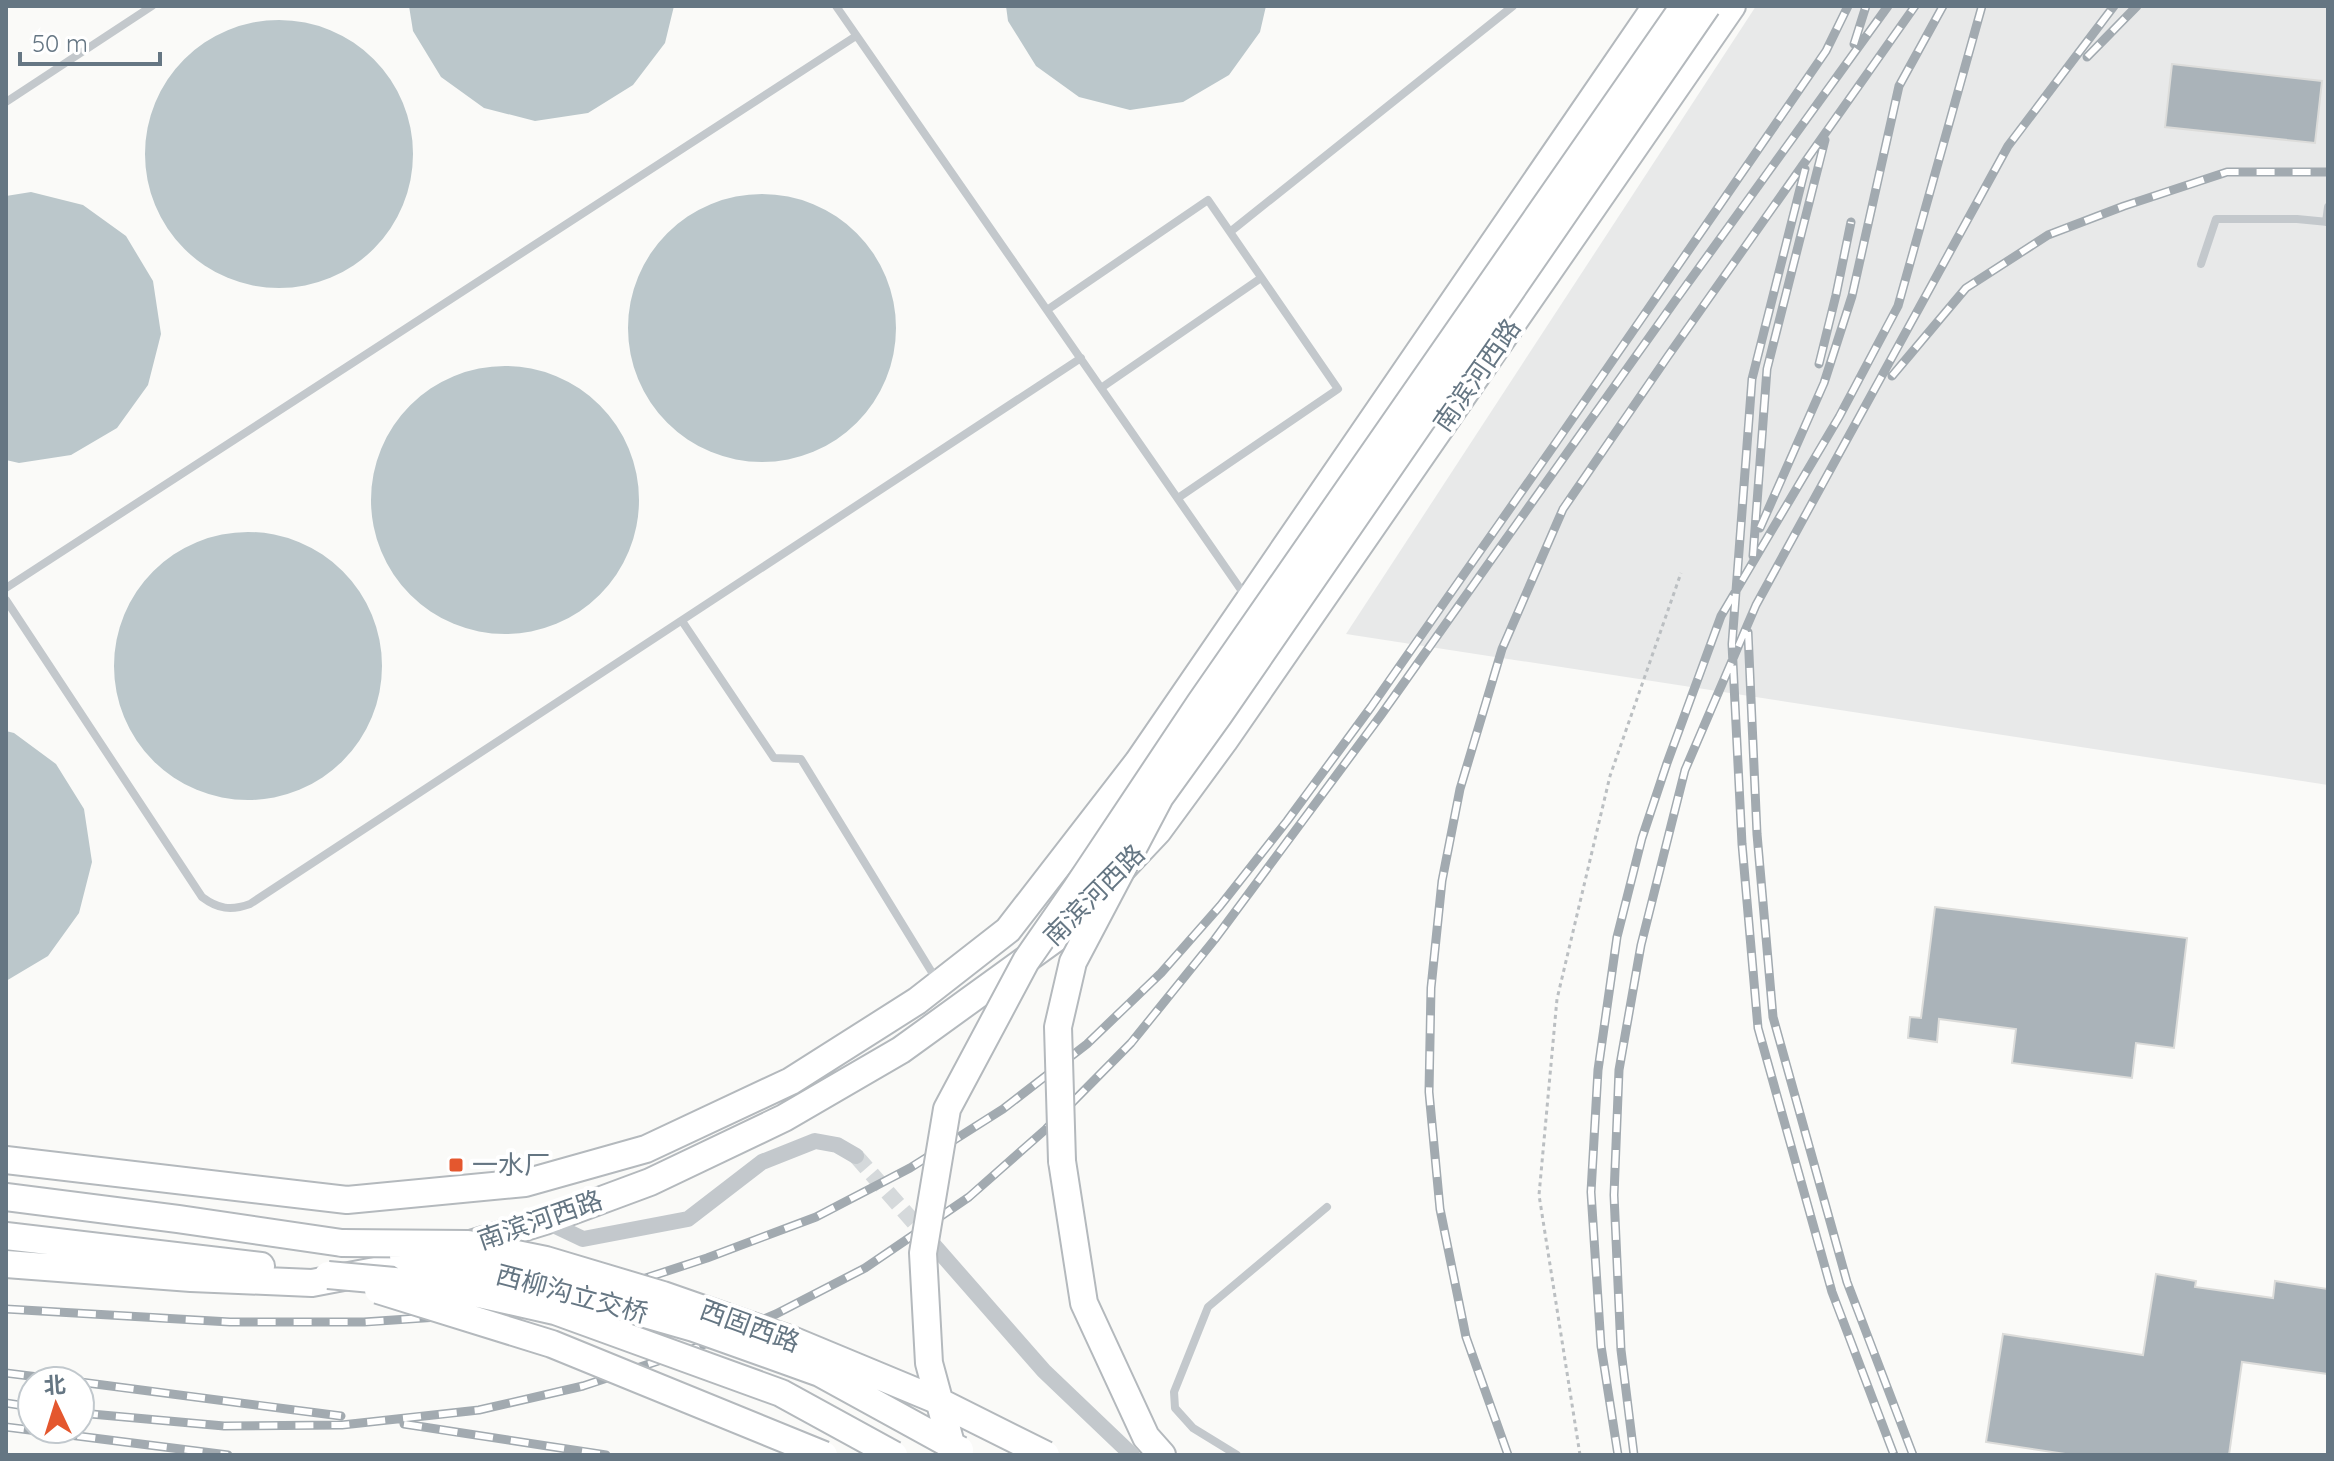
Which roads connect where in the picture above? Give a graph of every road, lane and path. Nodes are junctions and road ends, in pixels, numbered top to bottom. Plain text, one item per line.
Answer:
1 (152, 6) edge
2 (836, 6) edge
3 (1513, 6) edge
4 (1656, 6) edge
5 (1684, 6) edge
6 (1707, 6) edge
7 (1732, 6) edge
8 (856, 36) junction
9 (6, 102) edge
10 (2328, 207) edge
11 (2327, 222) edge
12 (1230, 232) junction
13 (2201, 264) dead end
14 (1261, 278) junction
15 (1047, 310) junction
16 (1081, 358) junction
17 (1101, 388) junction
18 (1178, 498) junction
19 (1681, 573) dead end
20 (6, 588) edge
21 (6, 600) edge
22 (1249, 601) junction
23 (682, 621) junction
24 (938, 984) junction
25 (856, 1156) tunnel mouth
26 (6, 1160) edge
27 (6, 1197) edge
28 (1327, 1207) dead end
29 (545, 1221) junction
30 (924, 1234) tunnel mouth
31 (6, 1236) edge
32 (342, 1243) junction
33 (6, 1264) edge
34 (328, 1275) junction
35 (824, 1455) edge
36 (894, 1455) edge
37 (954, 1455) edge
38 (970, 1455) edge
39 (1046, 1455) edge
40 (1132, 1455) edge
41 (1162, 1455) edge
42 (1237, 1455) edge
43 (1580, 1455) edge

1 - 9 lane
2 - 8 lane
3 - 12 lane
4 - 22 highway, 南滨河西路
5 - 37 highway, bridge
6 - 41 highway, bridge
7 - 29 highway, 南滨河西路
8 - 15 lane
8 - 20 lane
10 - 11 lane
11 - 13 lane
12 - 14 lane
12 - 15 lane
14 - 17 lane
14 - 18 lane
15 - 16 lane
16 - 17 lane
16 - 23 lane
17 - 18 lane
18 - 22 lane
19 - 43 path
21 - 23 lane
22 - 24 highway, 南滨河西路
23 - 24 lane
24 - 26 highway, 南滨河西路
25 - 29 street
27 - 32 highway, 西柳沟立交桥
28 - 42 lane
29 - 33 highway, 南滨河西路
30 - 40 street
31 - 34 highway, 西柳沟立交桥
32 - 38 highway, 西柳沟立交桥, bridge
32 - 39 highway, 西固西路, bridge
34 - 35 highway, bridge
34 - 36 highway, 西柳沟立交桥, bridge

